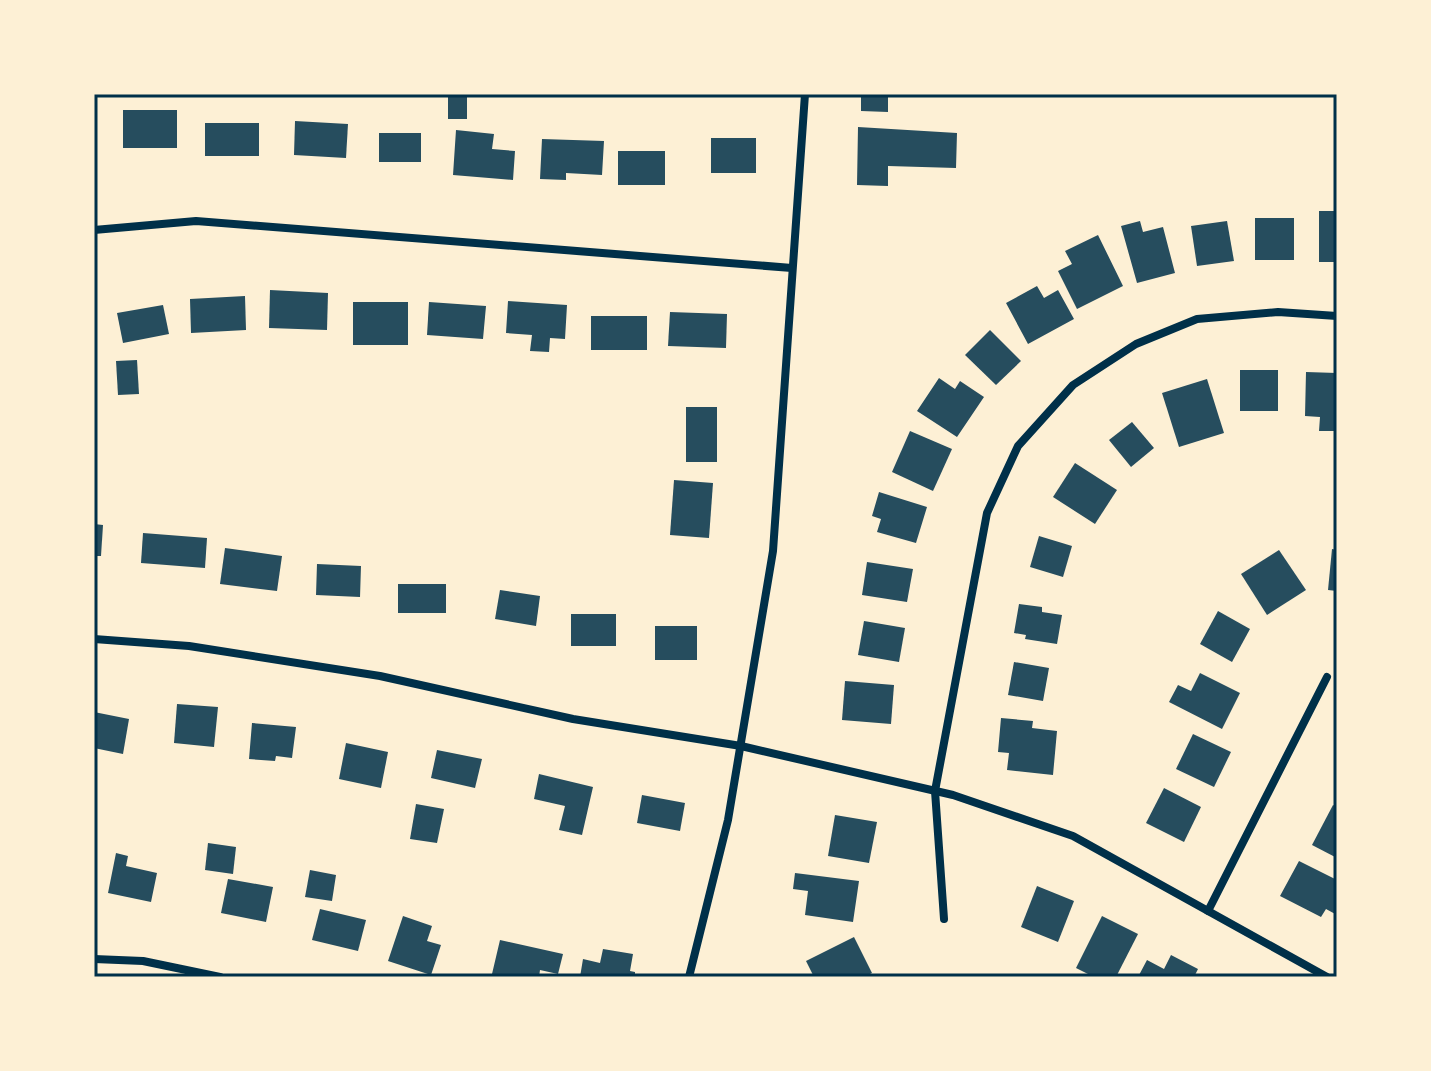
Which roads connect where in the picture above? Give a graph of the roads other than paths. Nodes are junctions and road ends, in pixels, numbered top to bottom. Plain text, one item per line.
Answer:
1 (805, 94) edge
2 (94, 230) edge
3 (792, 268) junction
4 (1337, 316) edge
5 (94, 639) edge
6 (1327, 677) dead end
7 (741, 746) junction
8 (935, 791) junction
9 (1208, 911) junction
10 (944, 919) dead end
11 (94, 959) edge
12 (220, 977) edge
13 (689, 977) edge
14 (1327, 977) edge

1 - 3 street
2 - 3 street
3 - 7 street
4 - 8 street
5 - 7 street
6 - 9 street
7 - 8 street
7 - 13 street
8 - 9 street
8 - 10 street
9 - 14 street
11 - 12 street

